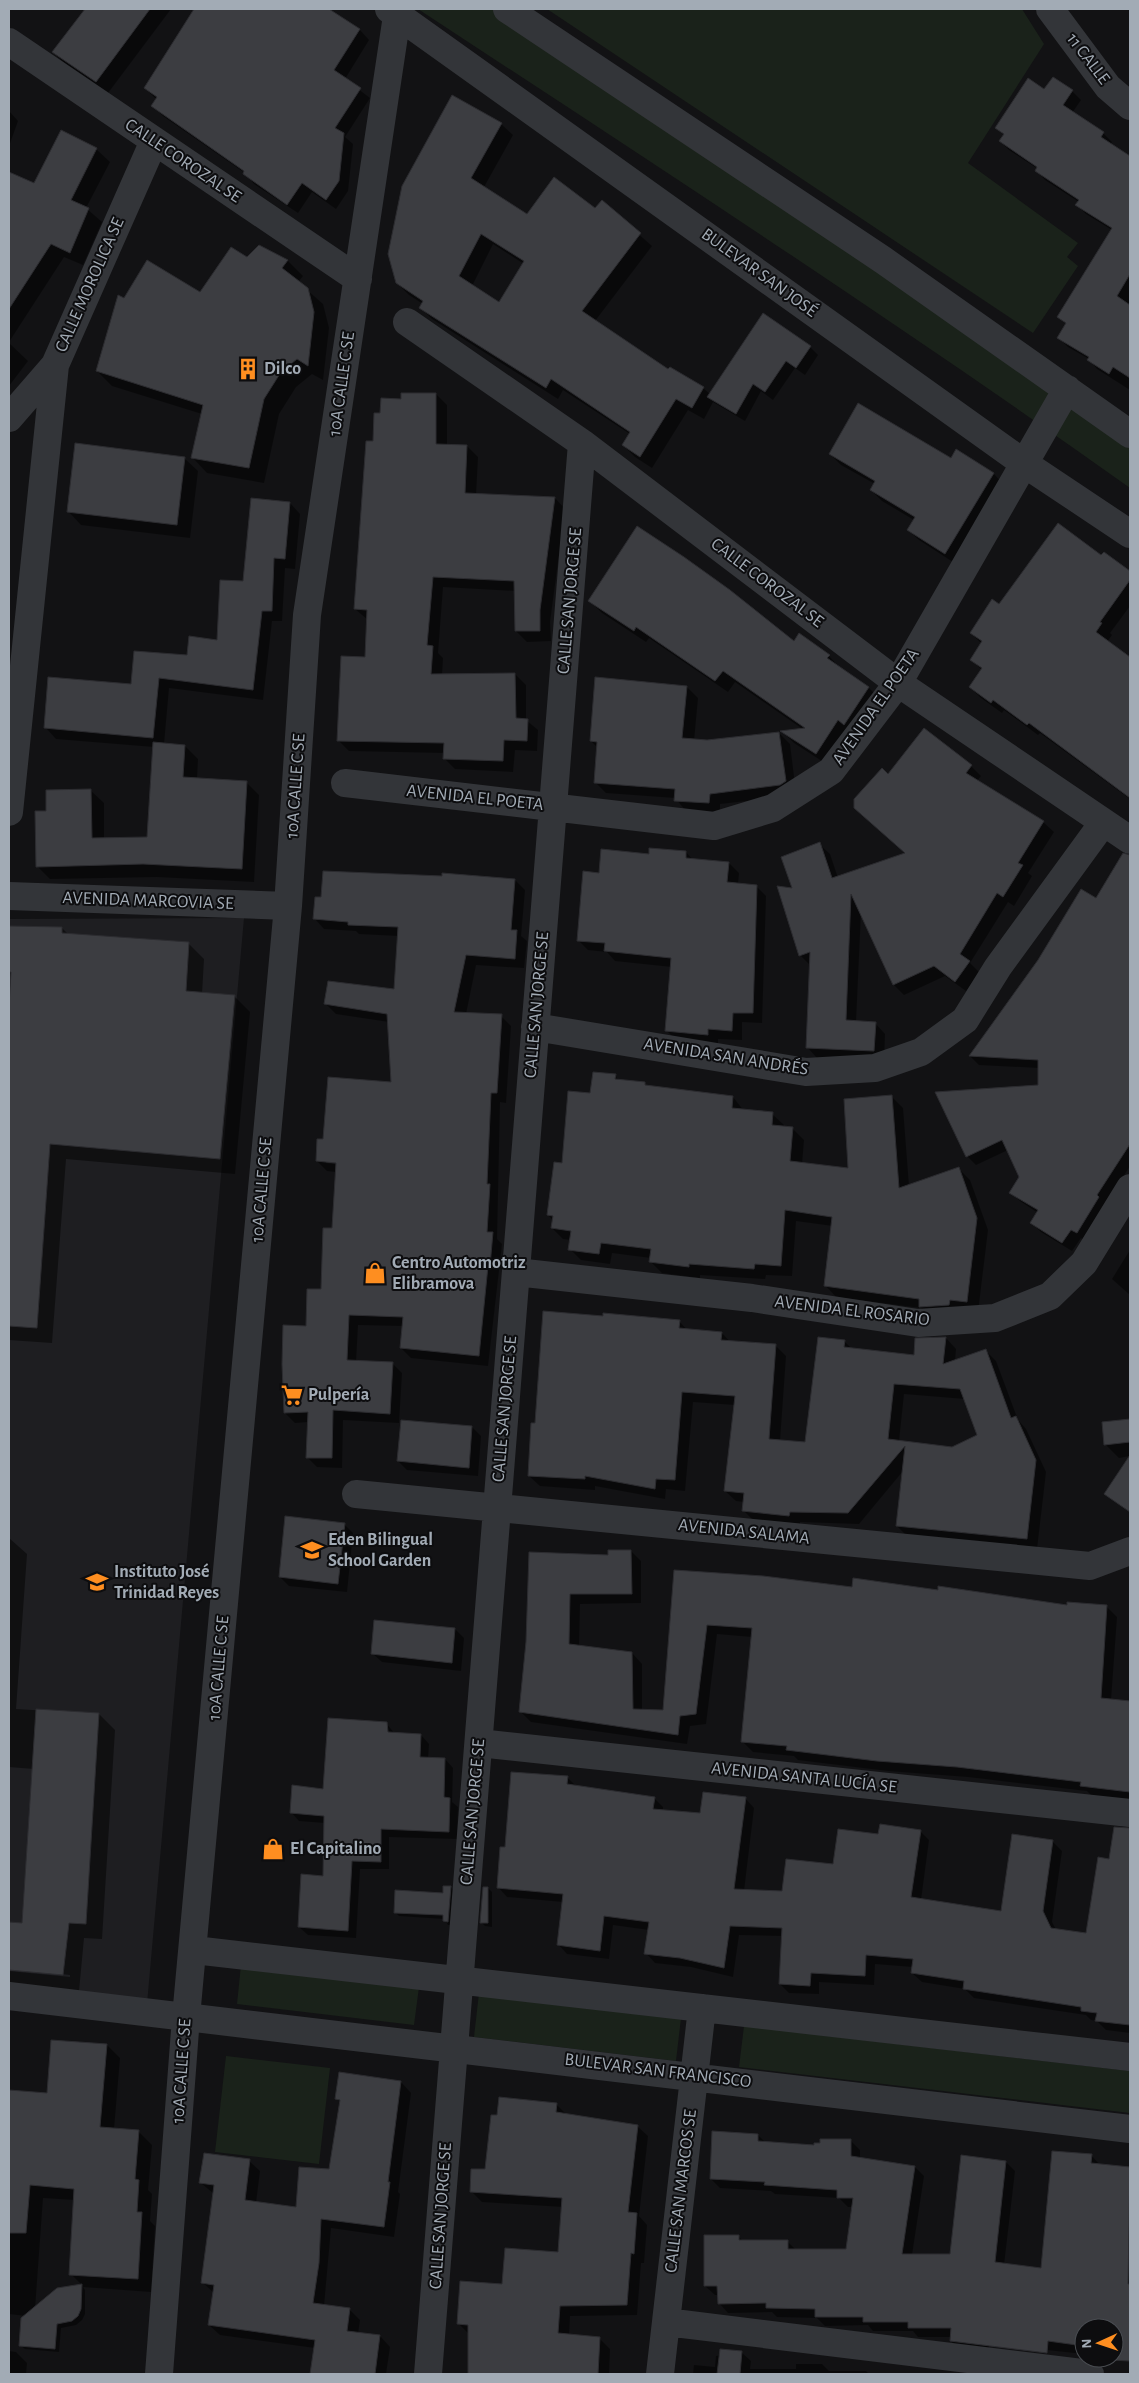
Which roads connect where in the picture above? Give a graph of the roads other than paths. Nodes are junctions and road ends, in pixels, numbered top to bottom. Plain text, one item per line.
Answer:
1 (507, 9) edge
2 (1050, 9) edge
3 (395, 10) edge
4 (9, 42) edge
5 (1130, 106) edge
6 (154, 141) junction
7 (358, 279) junction
8 (407, 322) dead end
9 (55, 365) junction
10 (1067, 389) junction
11 (9, 418) edge
12 (1130, 434) edge
13 (582, 443) junction
14 (1025, 464) junction
15 (1130, 534) edge
16 (18, 626) edge
17 (898, 683) junction
18 (344, 783) dead end
19 (553, 807) junction
20 (9, 812) edge
21 (1103, 823) junction
22 (1130, 840) edge
23 (9, 896) edge
24 (288, 906) junction
25 (535, 1027) junction
26 (1130, 1188) edge
27 (516, 1272) junction
28 (356, 1494) dead end
29 (497, 1509) junction
30 (1130, 1551) edge
31 (478, 1743) junction
32 (1130, 1813) edge
33 (194, 1950) junction
34 (460, 1980) junction
35 (9, 1996) edge
36 (702, 2008) junction
37 (186, 2016) junction
38 (454, 2047) junction
39 (1130, 2057) edge
40 (694, 2075) junction
41 (1130, 2129) edge
42 (666, 2322) junction
43 (159, 2374) edge
44 (428, 2374) edge
45 (660, 2374) edge
46 (1090, 2374) edge

1 - 10 street
2 - 5 street, 11 CALLE
3 - 7 street, 10A CALLE C SE
3 - 14 street, BULEVAR SAN JOSÉ
4 - 6 street, CALLE COROZAL SE
6 - 7 street, CALLE COROZAL SE
6 - 9 street, CALLE MOROLICA SE
7 - 24 street, 10A CALLE C SE
8 - 13 street, CALLE COROZAL SE
9 - 11 street, CALLE MOROLICA SE
9 - 16 street
10 - 12 street
10 - 14 street, AVENIDA EL POETA
13 - 17 street, CALLE COROZAL SE
13 - 19 street, CALLE SAN JORGE SE
14 - 15 street, BULEVAR SAN JOSÉ
14 - 17 street, AVENIDA EL POETA
16 - 20 street
17 - 19 street, AVENIDA EL POETA
17 - 21 street, CALLE COROZAL SE
18 - 19 street, AVENIDA EL POETA
19 - 25 street, CALLE SAN JORGE SE
21 - 22 street, CALLE COROZAL SE
21 - 25 street, AVENIDA SAN ANDRÉS
23 - 24 street, AVENIDA MARCOVIA SE
24 - 33 street, 10A CALLE C SE
25 - 27 street, CALLE SAN JORGE SE
26 - 27 street, AVENIDA EL ROSARIO
27 - 29 street, CALLE SAN JORGE SE
28 - 29 street, AVENIDA SALAMA
29 - 30 street, AVENIDA SALAMA
29 - 31 street, CALLE SAN JORGE SE
31 - 32 street, AVENIDA SANTA LUCÍA SE
31 - 34 street, CALLE SAN JORGE SE
33 - 34 street
33 - 37 street, 10A CALLE C SE
34 - 36 street
34 - 38 street, CALLE SAN JORGE SE
35 - 37 street, BULEVAR SAN FRANCISCO
36 - 39 street
36 - 40 street, CALLE SAN MARCOS SE
37 - 38 street, BULEVAR SAN FRANCISCO
37 - 43 street, 10A CALLE C SE
38 - 40 street, BULEVAR SAN FRANCISCO
38 - 44 street, CALLE SAN JORGE SE
40 - 41 street, BULEVAR SAN FRANCISCO
40 - 42 street, CALLE SAN MARCOS SE
42 - 45 street, CALLE SAN MARCOS SE
42 - 46 street

